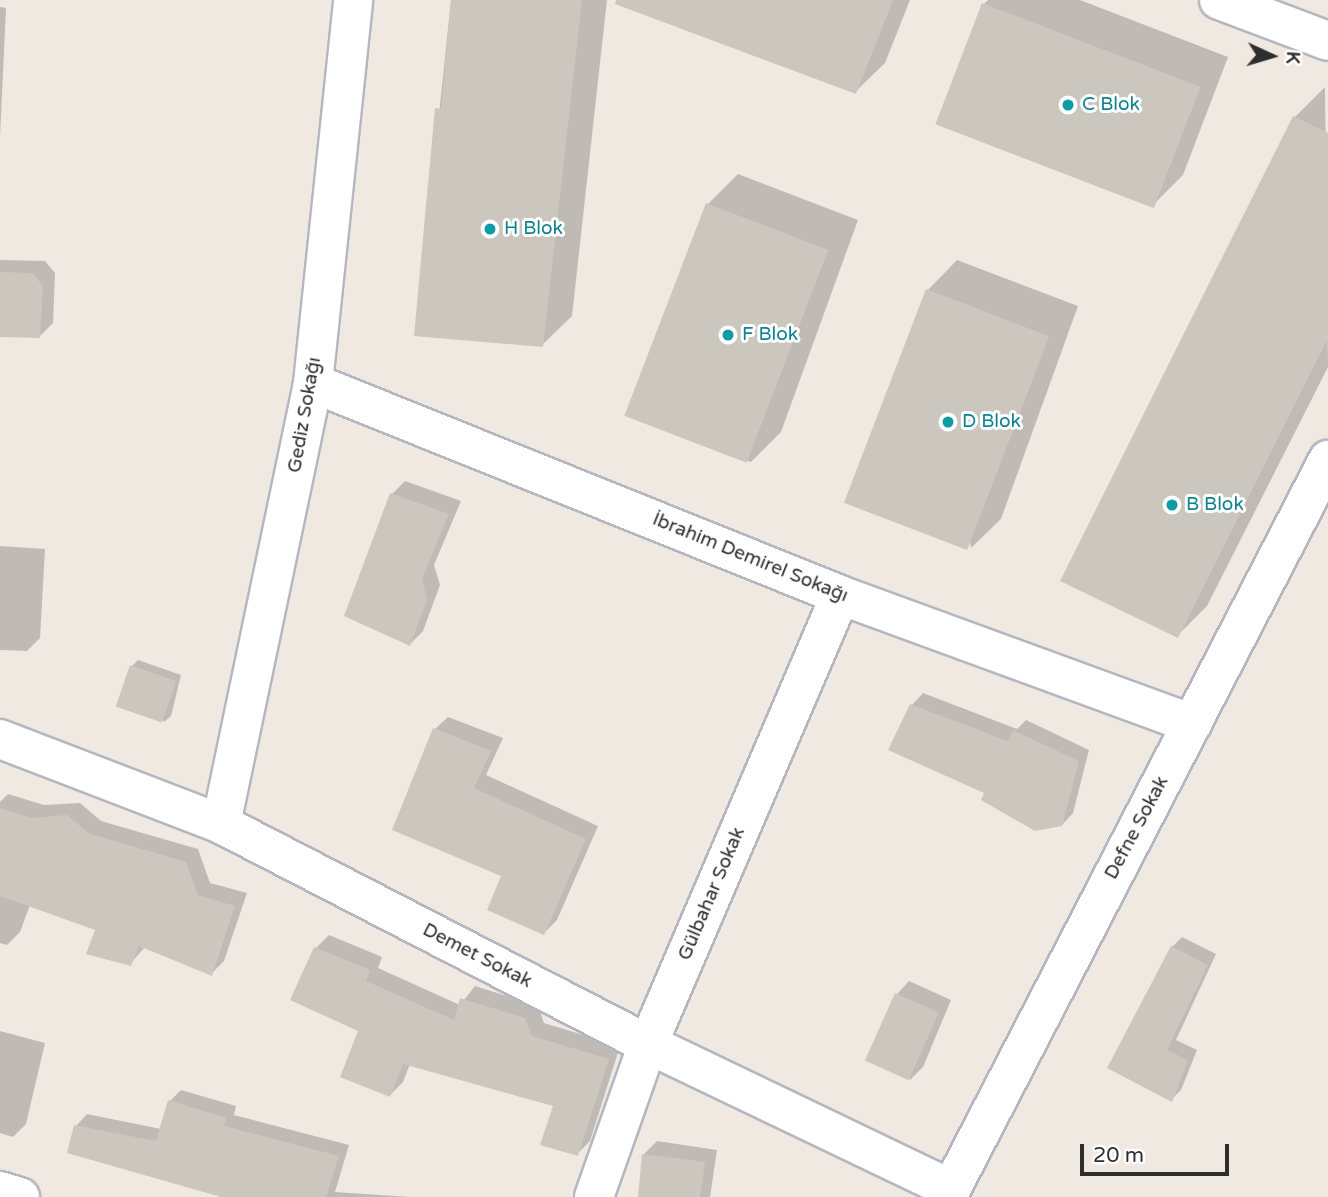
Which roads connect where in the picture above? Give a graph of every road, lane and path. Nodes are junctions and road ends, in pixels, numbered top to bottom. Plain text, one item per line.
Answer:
1 (353, 0) edge
2 (1219, 0) edge
3 (1328, 41) edge
4 (313, 383) junction
5 (1328, 460) edge
6 (840, 594) junction
7 (1192, 724) junction
8 (0, 739) edge
9 (220, 824) junction
10 (648, 1044) junction
11 (0, 1191) edge
12 (948, 1193) edge
13 (20, 1197) edge
14 (594, 1197) edge

1 - 4 street, Gediz Sokağı
2 - 3 street
4 - 6 street, İbrahim Demirel Sokağı
4 - 9 street, Gediz Sokağı
5 - 7 street, Defne Sokak
6 - 7 street, İbrahim Demirel Sokağı
6 - 10 street, Gülbahar Sokak
7 - 12 street, Defne Sokak
8 - 9 street, Demet Sokak
9 - 10 street, Demet Sokak
10 - 12 street, Demet Sokak
10 - 14 street, Gülbahar Sokak
11 - 13 street

